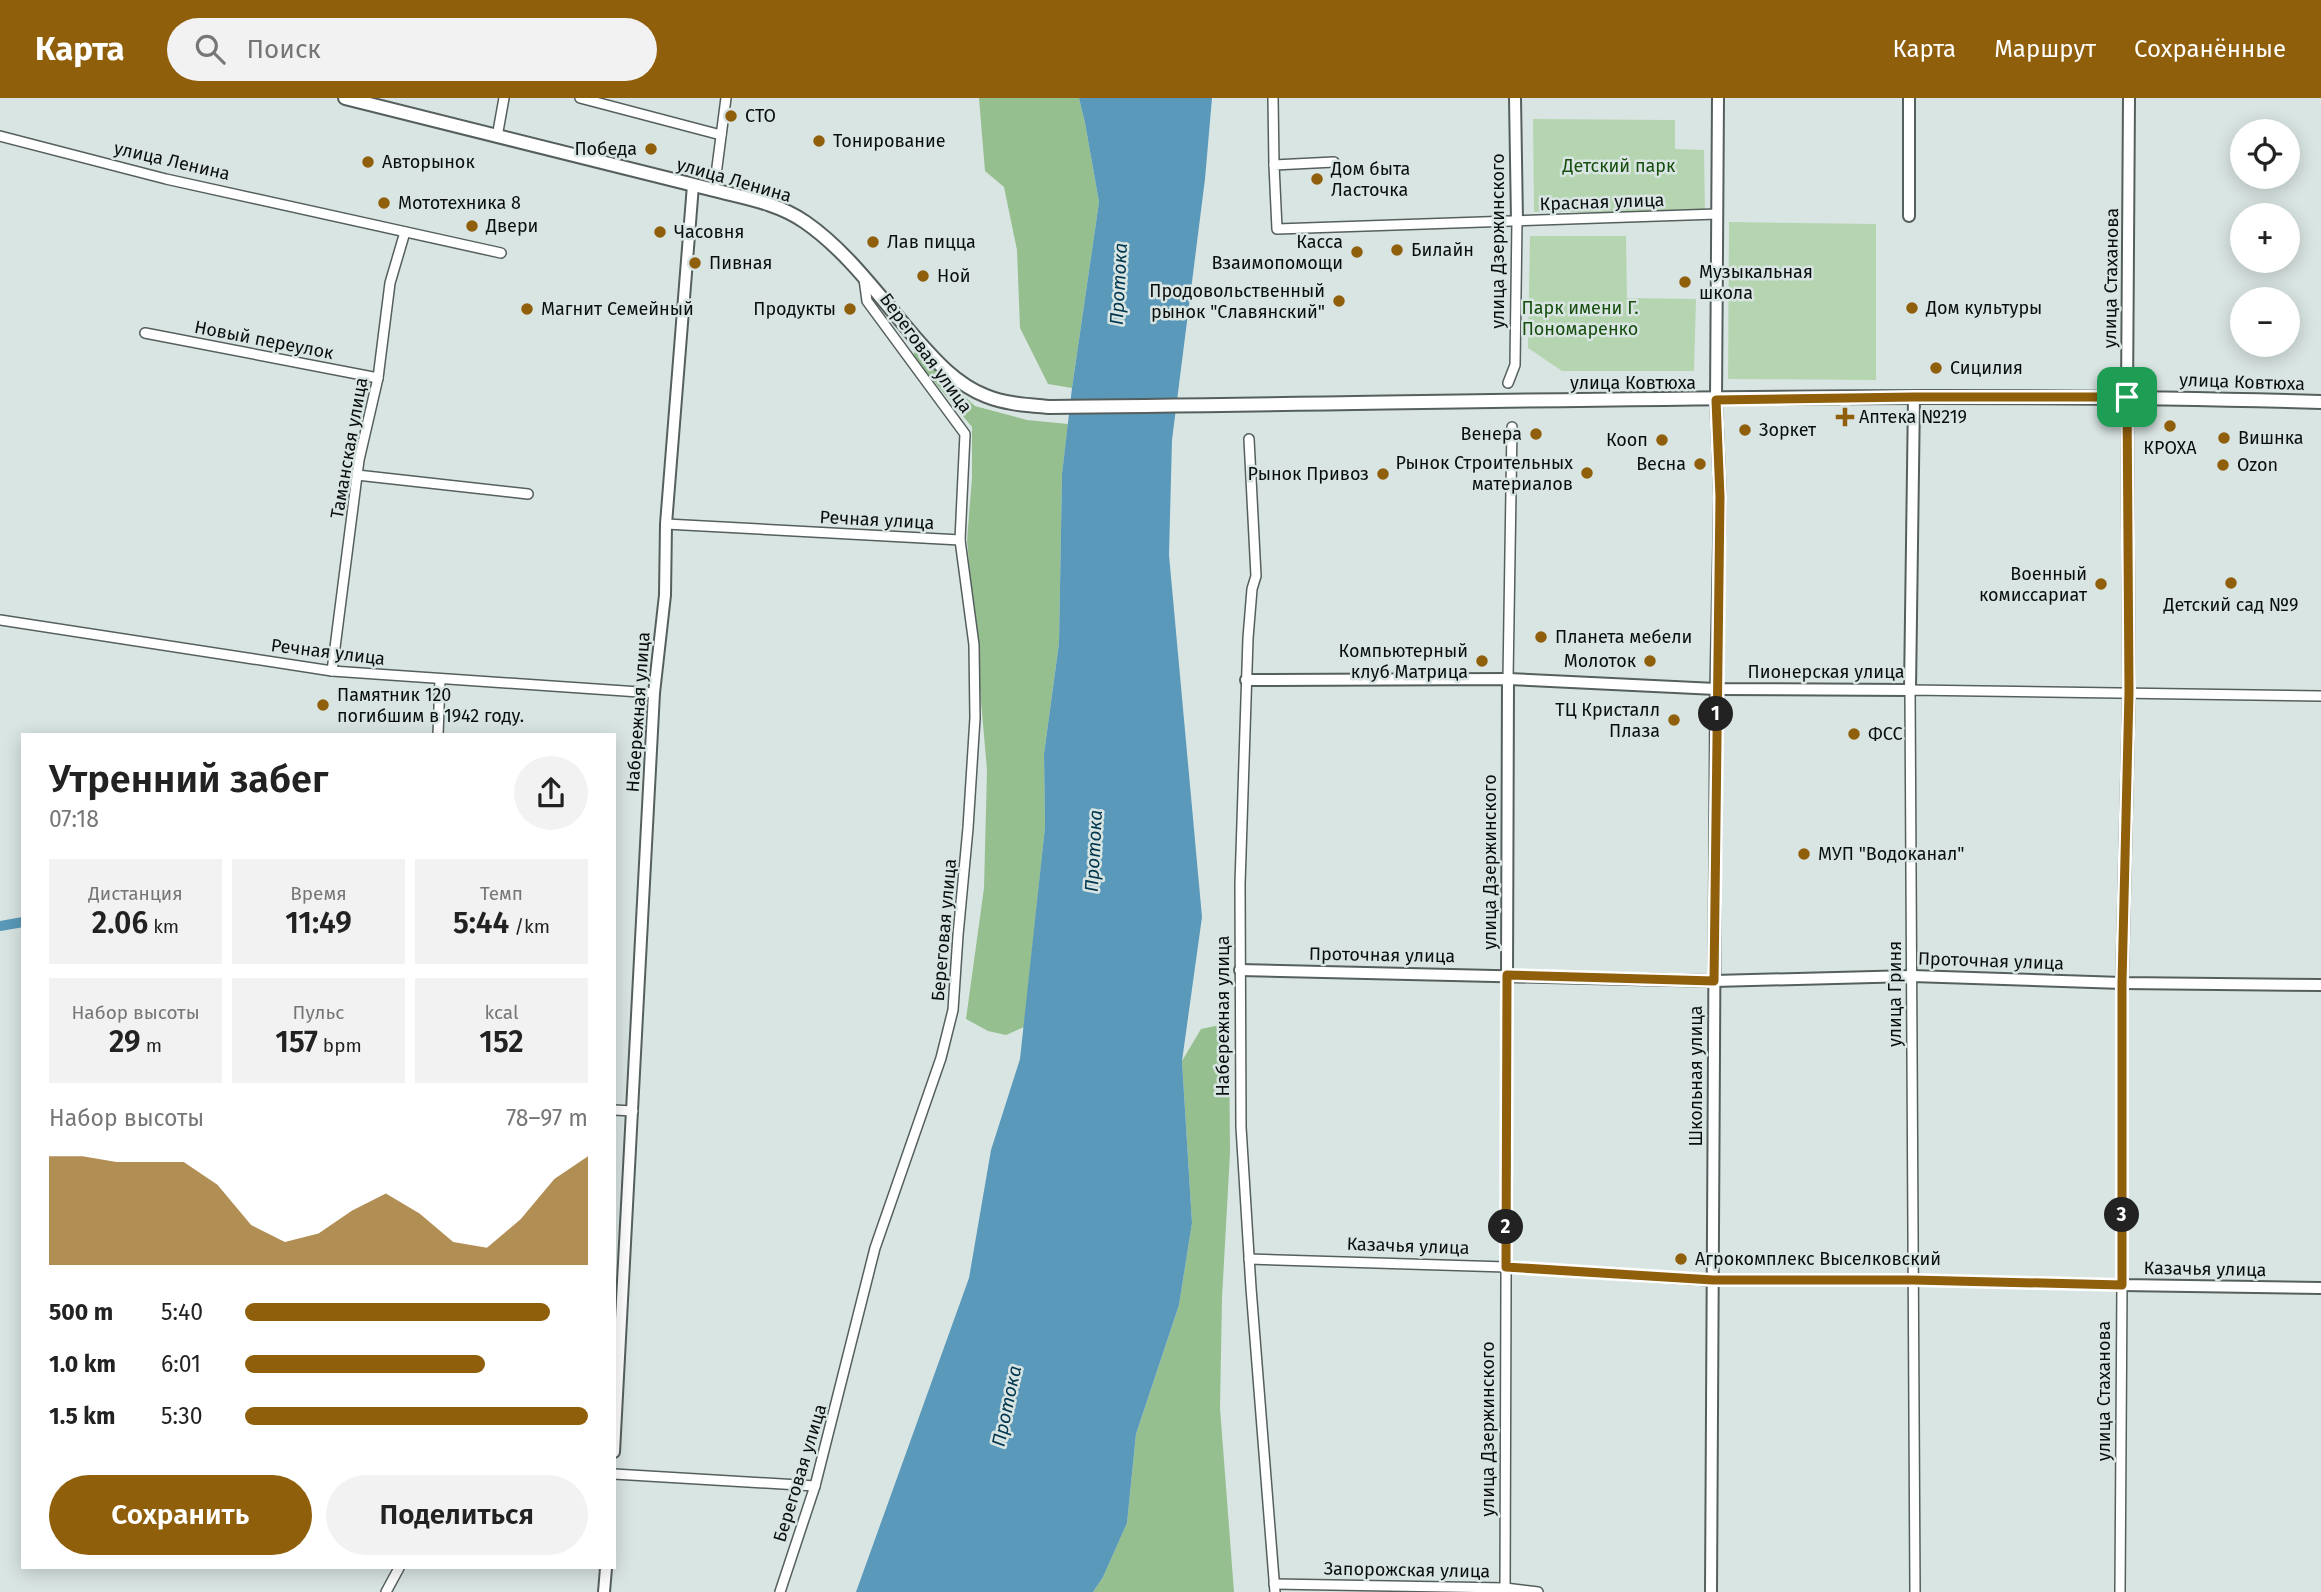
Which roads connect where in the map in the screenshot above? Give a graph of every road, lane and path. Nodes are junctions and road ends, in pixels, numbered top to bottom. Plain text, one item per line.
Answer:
1 (345, 98) edge
2 (504, 98) edge
3 (580, 98) edge
4 (726, 98) edge
5 (1273, 98) edge
6 (1515, 98) edge
7 (1718, 98) edge
8 (1909, 98) edge
9 (2129, 98) edge
10 (721, 135) junction
11 (0, 136) edge
12 (497, 137) junction
13 (1334, 162) dead end
14 (1274, 165) junction
15 (693, 185) junction
16 (714, 190) junction
17 (1717, 214) junction
18 (1909, 216) dead end
19 (1517, 221) junction
20 (405, 232) junction
21 (501, 253) dead end
22 (864, 279) junction
23 (145, 333) dead end
24 (378, 378) junction
25 (1508, 383) dead end
26 (1914, 397) junction
27 (2127, 397) junction
28 (1716, 400) junction
29 (2321, 402) edge
30 (1049, 407) joint
31 (1512, 427) dead end
32 (1249, 439) dead end
33 (357, 475) junction
34 (528, 494) dead end
35 (666, 524) junction
36 (960, 540) junction
37 (0, 620) edge
38 (332, 671) junction
39 (1508, 679) junction
40 (440, 680) junction
41 (1247, 680) junction
42 (1716, 689) junction
43 (1910, 690) junction
44 (2129, 692) junction
45 (654, 693) junction
46 (2321, 696) edge
47 (438, 733) edge
48 (1240, 970) junction
49 (1507, 975) junction
50 (1912, 976) junction
51 (1714, 981) junction
52 (2122, 983) junction
53 (2321, 985) edge
54 (616, 1110) edge
55 (634, 1111) junction
56 (1250, 1259) junction
57 (1506, 1267) junction
58 (1713, 1280) junction
59 (1913, 1280) junction
60 (2122, 1285) junction
61 (2321, 1289) edge
62 (616, 1418) edge
63 (616, 1474) edge
64 (815, 1486) junction
65 (398, 1569) edge
66 (606, 1569) edge
67 (1275, 1588) edge
68 (1505, 1590) edge
69 (386, 1592) edge
70 (604, 1592) edge
71 (780, 1592) edge
72 (1538, 1592) edge
73 (1711, 1592) edge
74 (1915, 1592) edge
75 (2120, 1592) edge

1 - 12 main road, улица Ленина
2 - 12 street
3 - 10 street
4 - 10 street
5 - 14 street
6 - 19 street, улица Дзержинского
7 - 17 street, Школьная улица
8 - 18 street
9 - 27 street, улица Стаханова
10 - 16 street
11 - 20 street, улица Ленина
12 - 15 main road, улица Ленина
13 - 14 street
14 - 19 street, Красная улица
15 - 16 main road, улица Ленина
15 - 35 street, Набережная улица
16 - 22 main road, улица Ленина
17 - 19 street, Красная улица
17 - 28 street, Школьная улица
19 - 25 street, улица Дзержинского
20 - 21 street, улица Ленина
20 - 24 street, Таманская улица
22 - 30 main road, улица Ленина
22 - 36 street, Береговая улица
23 - 24 street, Новый переулок
24 - 33 street, Таманская улица
26 - 27 main road, улица Ковтюха
26 - 28 main road, улица Ковтюха
26 - 43 street, улица Гриня
27 - 29 main road, улица Ковтюха
27 - 44 street, улица Стаханова
28 - 30 main road, улица Ковтюха
28 - 42 street, Школьная улица
31 - 39 street, улица Дзержинского
32 - 41 street, Набережная улица
33 - 34 street
33 - 38 street, Таманская улица
35 - 36 street, Речная улица
35 - 45 street, Набережная улица
36 - 64 street, Береговая улица
37 - 38 street, Речная улица
38 - 40 street, Речная улица
39 - 41 street, Пионерская улица
39 - 42 street, Пионерская улица
39 - 49 street, улица Дзержинского
40 - 45 street, Речная улица
40 - 47 street
41 - 48 street, Набережная улица
42 - 43 street, Пионерская улица
42 - 51 street, Школьная улица
43 - 44 street, Пионерская улица
43 - 50 street, улица Гриня
44 - 46 street, Пионерская улица
44 - 52 street, улица Стаханова
45 - 55 street, Набережная улица
48 - 49 street, Проточная улица
48 - 56 street, Набережная улица
49 - 51 street, Проточная улица
49 - 57 street, улица Дзержинского
50 - 51 street, Проточная улица
50 - 52 street, Проточная улица
50 - 59 street, улица Гриня
51 - 58 street, Школьная улица
52 - 53 street, Проточная улица
52 - 60 street, улица Стаханова
54 - 55 street
55 - 62 street, Набережная улица
56 - 57 street, Казачья улица
56 - 67 street, Набережная улица
57 - 58 street, Казачья улица
57 - 68 street, улица Дзержинского
58 - 59 street, Казачья улица
58 - 73 street, Школьная улица
59 - 60 street, Казачья улица
59 - 74 street, улица Гриня
60 - 61 street, Казачья улица
60 - 75 street, улица Стаханова
63 - 64 street
64 - 71 street, Береговая улица
65 - 69 street
66 - 70 street
67 - 68 street, Запорожская улица
68 - 72 street, Запорожская улица

